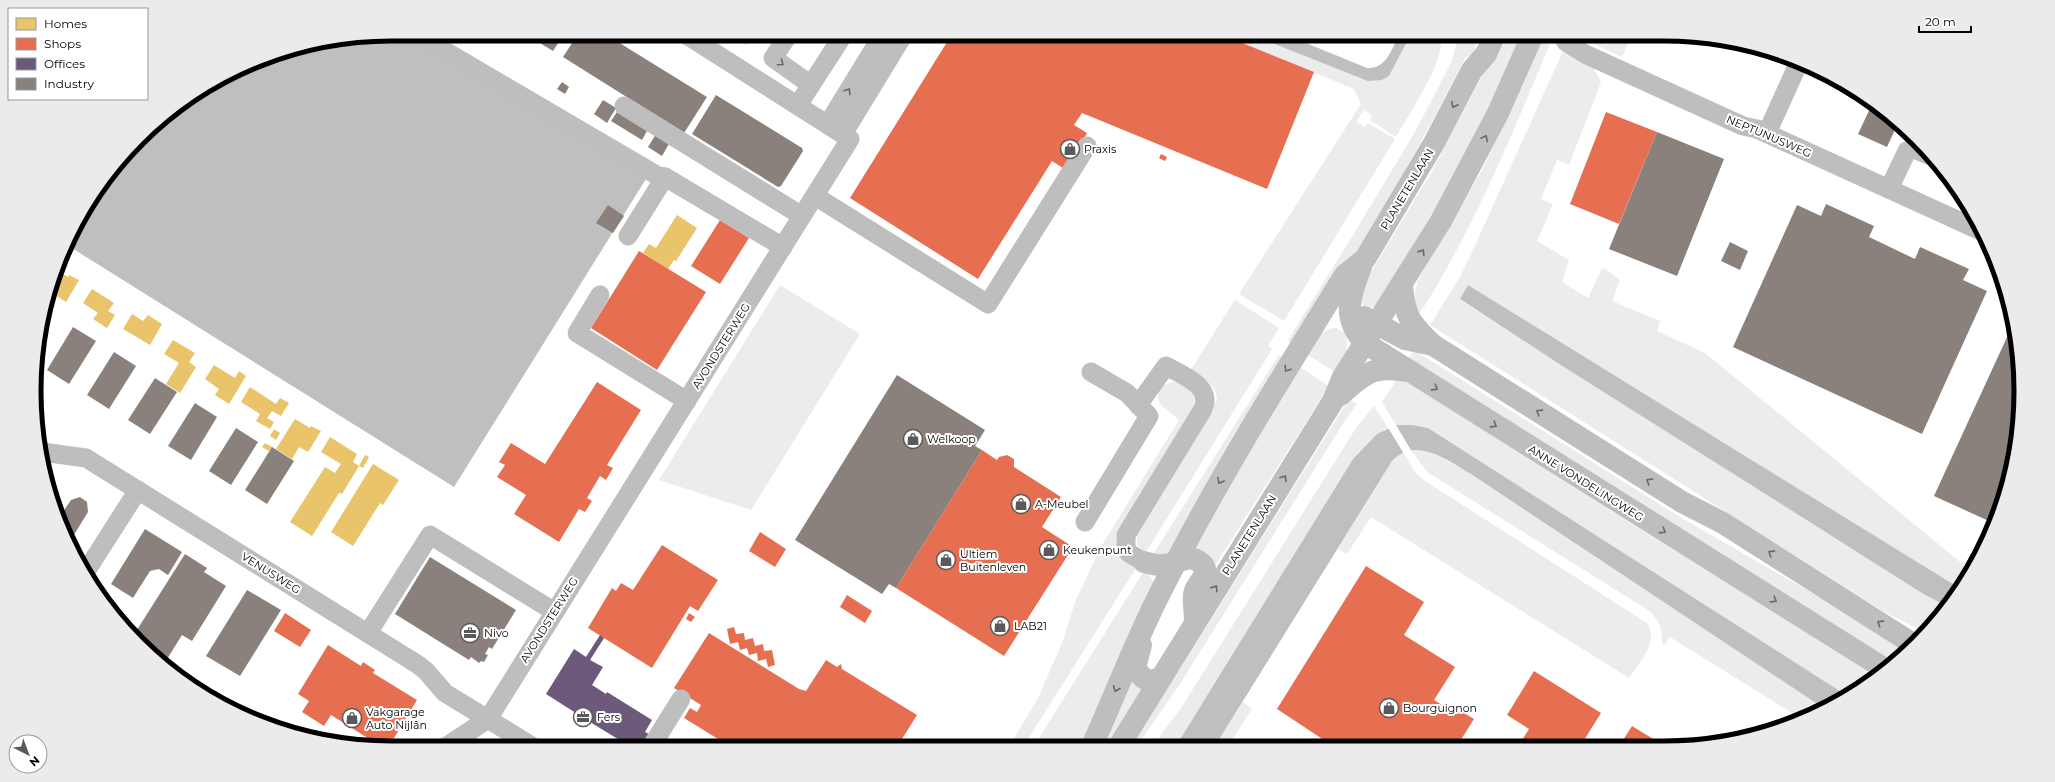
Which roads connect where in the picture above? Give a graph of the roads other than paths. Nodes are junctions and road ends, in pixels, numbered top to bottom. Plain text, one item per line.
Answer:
1 (428, 41) edge
2 (696, 41) edge
3 (784, 41) edge
4 (839, 41) edge
5 (879, 41) edge
6 (899, 41) edge
7 (1491, 41) edge
8 (1529, 41) edge
9 (1566, 41) edge
10 (1797, 67) edge
11 (811, 85) junction
12 (798, 105) junction
13 (624, 106) dead end
14 (835, 129) junction
15 (1767, 133) junction
16 (1087, 146) dead end
17 (1917, 150) edge
18 (665, 177) junction
19 (1889, 189) junction
20 (815, 196) junction
21 (802, 216) junction
22 (1972, 224) edge
23 (628, 236) dead end
24 (783, 247) junction
25 (1365, 259) junction
26 (1402, 285) junction
27 (600, 295) dead end
28 (1350, 315) junction
29 (1378, 323) junction
30 (1307, 336) junction
31 (1365, 343) junction
32 (1433, 345) junction
33 (1091, 372) dead end
34 (1408, 372) junction
35 (686, 401) junction
36 (1333, 401) junction
37 (1138, 405) junction
38 (47, 453) edge
39 (138, 490) junction
40 (1084, 522) dead end
41 (1144, 562) junction
42 (1177, 562) junction
43 (89, 567) edge
44 (1161, 590) junction
45 (555, 612) junction
46 (1195, 622) junction
47 (1143, 628) junction
48 (368, 633) junction
49 (1908, 641) edge
50 (1880, 666) edge
51 (1160, 678) junction
52 (681, 699) dead end
53 (488, 719) junction
54 (455, 741) edge
55 (523, 741) edge
56 (655, 741) edge
57 (1094, 741) edge
58 (1122, 741) edge

1 - 18 street
2 - 12 street
3 -> 11 street
4 - 11 street
14 -> 5 street
6 - 14 street
7 -> 25 main road, PLANETENLAAN
26 -> 8 main road, PLANETENLAAN
9 - 15 street, NEPTUNUSWEG
10 - 15 street
11 - 12 street
12 - 14 street
13 - 21 street
14 - 20 street, AVONDSTERWEG
15 - 19 street, NEPTUNUSWEG
16 - 20 street
17 - 19 street
18 - 23 street
18 - 24 street
19 - 22 street, NEPTUNUSWEG
20 - 21 street, AVONDSTERWEG
21 - 24 street, AVONDSTERWEG
24 - 35 street, AVONDSTERWEG
25 - 28 main road, ANNE VONDELINGWEG
25 - 30 main road, PLANETENLAAN
26 - 29 main road, PLANETENLAAN
26 - 32 main road
27 - 35 street
28 - 29 main road, PLANETENLAAN
28 - 30 main road, PLANETENLAAN
28 - 31 main road, ANNE VONDELINGWEG
29 - 31 main road, PLANETENLAAN
29 - 32 main road, PLANETENLAAN
30 -> 42 main road, PLANETENLAAN
31 - 34 main road, ANNE VONDELINGWEG
31 - 36 main road, PLANETENLAAN
49 -> 32 main road
33 - 37 street
34 - 36 main road
34 -> 50 main road, ANNE VONDELINGWEG
35 - 45 street, AVONDSTERWEG
46 -> 36 main road, PLANETENLAAN
37 - 40 street
37 - 41 street
38 - 39 street, VENUSWEG
39 - 43 street
39 - 48 street, VENUSWEG
41 - 42 main road
41 - 44 main road
42 - 44 main road, PLANETENLAAN
42 - 46 main road
44 - 47 main road, PLANETENLAAN
45 - 48 street
45 - 53 street, AVONDSTERWEG
46 - 51 main road, PLANETENLAAN
47 - 51 main road
47 -> 57 main road, PLANETENLAAN
48 - 53 street, VENUSWEG
51 - 58 main road, PLANETENLAAN
52 - 56 street
53 - 54 street
53 - 55 street, VENUSWEG

